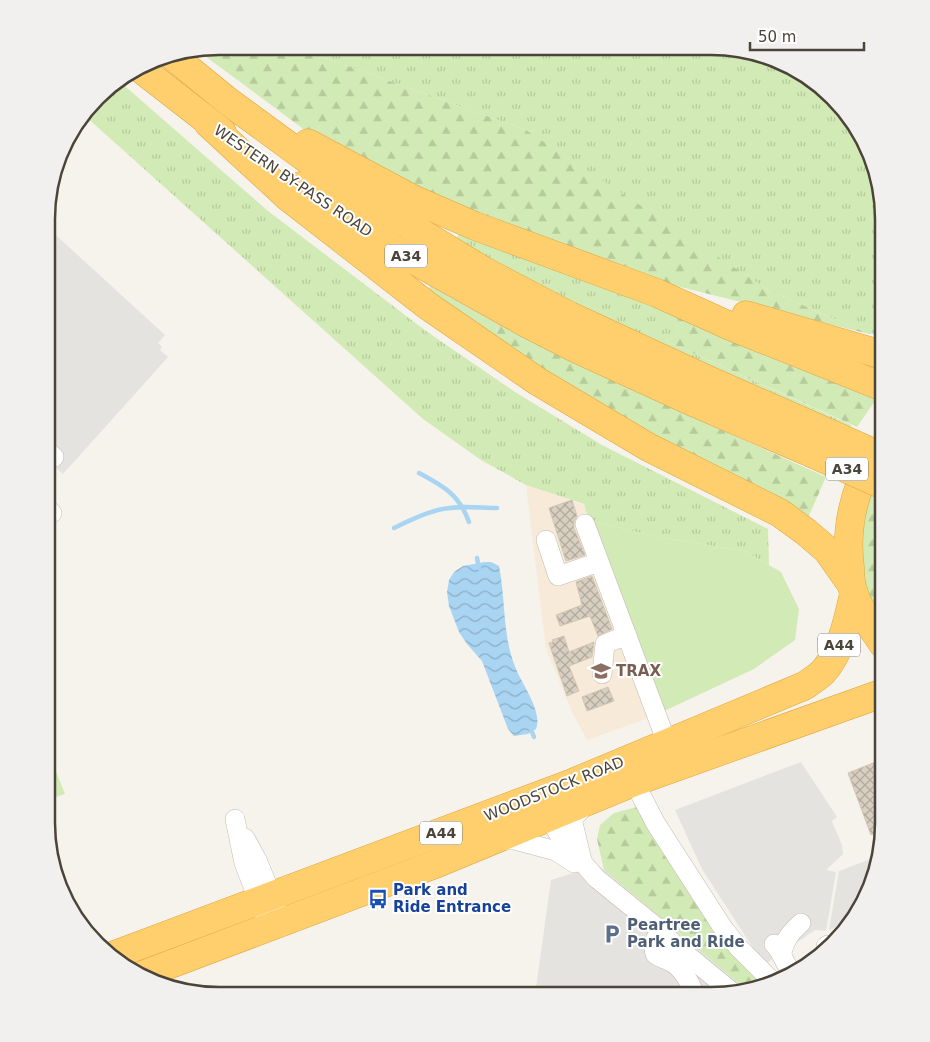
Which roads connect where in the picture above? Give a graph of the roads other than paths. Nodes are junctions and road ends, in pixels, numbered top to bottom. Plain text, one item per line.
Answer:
1 (178, 61) edge
2 (146, 72) edge
3 (229, 102) junction
4 (208, 123) junction
5 (657, 293) junction
6 (875, 353) edge
7 (875, 384) edge
8 (700, 391) junction
9 (875, 454) edge
10 (875, 456) edge
11 (875, 481) edge
12 (584, 524) dead end
13 (546, 540) dead end
14 (599, 562) junction
15 (852, 588) junction
16 (875, 633) edge
17 (626, 634) junction
18 (602, 674) dead end
19 (875, 696) edge
20 (667, 743) junction
21 (634, 782) junction
22 (581, 792) junction
23 (541, 807) junction
24 (494, 840) junction
25 (583, 863) junction
26 (433, 865) junction
27 (347, 868) junction
28 (596, 878) junction
29 (265, 899) junction
30 (801, 923) dead end
31 (276, 925) junction
32 (660, 930) junction
33 (119, 953) edge
34 (172, 964) junction
35 (789, 967) edge
36 (151, 972) edge
37 (768, 977) edge
38 (690, 987) edge
39 (725, 987) edge

1 - 3 highway, WESTERN BY-PASS ROAD / A34
2 - 4 highway, WESTERN BY-PASS ROAD / A34
3 - 5 highway
3 - 8 highway, WESTERN BY-PASS ROAD / A34
4 - 8 highway, WESTERN BY-PASS ROAD / A34
4 - 15 highway
5 - 6 highway
5 - 7 highway
8 - 9 highway, A34, bridge
8 - 11 highway, A34, bridge
10 - 15 highway
12 - 14 street
13 - 14 street
14 - 17 street
15 - 16 highway
15 - 20 highway, WOODSTOCK ROAD / A44
17 - 18 street
17 - 20 street
19 - 21 highway, WOODSTOCK ROAD / A44
20 - 22 highway, WOODSTOCK ROAD / A44
21 - 22 highway, WOODSTOCK ROAD / A44
21 - 37 street
22 - 23 highway, WOODSTOCK ROAD / A44
22 - 25 street
22 - 27 street
23 - 24 highway, A44
23 - 25 street
23 - 27 highway, WOODSTOCK ROAD / A44
24 - 26 highway, A44
24 - 28 street
25 - 28 street
26 - 31 highway, A44
26 - 34 street
27 - 29 highway, WOODSTOCK ROAD / A44
28 - 32 street
29 - 31 street
29 - 33 highway, WOODSTOCK ROAD / A44
30 - 35 street
31 - 34 highway, A44
32 - 38 street
32 - 39 street
34 - 36 highway, A44

